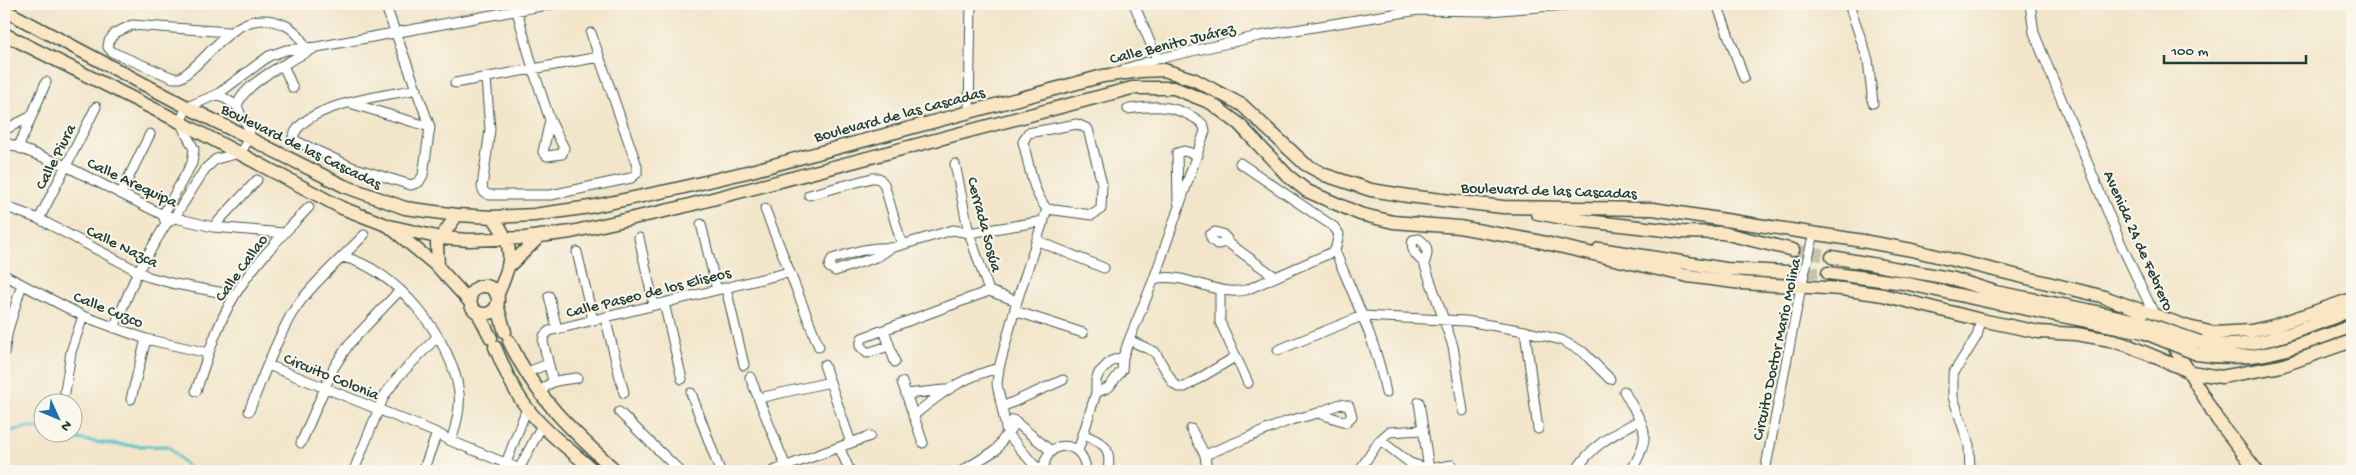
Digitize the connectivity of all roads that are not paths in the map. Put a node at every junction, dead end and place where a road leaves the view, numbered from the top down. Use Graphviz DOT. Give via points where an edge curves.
graph roads {
  1 [pos="385,4"];
  2 [pos="552,4"];
  3 [pos="971,4"];
  4 [pos="1134,4"];
  5 [pos="1576,4"];
  6 [pos="1716,4"];
  7 [pos="1849,4"];
  8 [pos="2030,4"];
  9 [pos="1562,5"];
  10 [pos="516,7"];
  11 [pos="1486,7"];
  12 [pos="4,10"];
  13 [pos="228,32"];
  14 [pos="397,32"];
  15 [pos="591,33"];
  16 [pos="4,34"];
  17 [pos="306,50"];
  18 [pos="599,57"];
  19 [pos="1157,58"];
  20 [pos="283,65"];
  21 [pos="533,69"];
  22 [pos="1103,76"];
  23 [pos="486,78"];
  24 [pos="1744,78"];
  25 [pos="46,82"];
  26 [pos="454,83"];
  27 [pos="293,88"];
  28 [pos="417,89"];
  29 [pos="218,94"];
  30 [pos="350,103"];
  31 [pos="1873,103"];
  32 [pos="237,106"];
  33 [pos="96,107"];
  34 [pos="187,107"];
  35 [pos="1128,108"];
  36 [pos="969,111"];
  37 [pos="30,117"];
  38 [pos="550,120"];
  39 [pos="180,122"];
  40 [pos="430,127"];
  41 [pos="4,130"];
  42 [pos="150,134"];
  43 [pos="250,138"];
  44 [pos="4,142"];
  45 [pos="19,146"];
  46 [pos="240,153"];
  47 [pos="1198,155"];
  48 [pos="1240,163"];
  49 [pos="955,164"];
  50 [pos="66,166"];
  51 [pos="257,180"];
  52 [pos="676,189"];
  53 [pos="120,194"];
  54 [pos="809,194"];
  55 [pos="1178,205"];
  56 [pos="4,206"];
  57 [pos="309,207"];
  58 [pos="1503,207"];
  59 [pos="678,208"];
  60 [pos="765,209"];
  61 [pos="1047,209"];
  62 [pos="456,215"];
  63 [pos="493,217"];
  64 [pos="174,218"];
  65 [pos="39,219"];
  66 [pos="165,219"];
  67 [pos="1044,221"];
  68 [pos="701,224"];
  69 [pos="390,226"];
  70 [pos="213,227"];
  71 [pos="284,233"];
  72 [pos="969,233"];
  73 [pos="1814,233"];
  74 [pos="364,235"];
  75 [pos="539,237"];
  76 [pos="441,238"];
  77 [pos="639,238"];
  78 [pos="508,240"];
  79 [pos="1038,241"];
  80 [pos="1537,241"];
  81 [pos="1227,242"];
  82 [pos="902,245"];
  83 [pos="891,248"];
  84 [pos="1793,250"];
  85 [pos="1335,251"];
  86 [pos="577,252"];
  87 [pos="1832,257"];
  88 [pos="343,258"];
  89 [pos="1424,263"];
  90 [pos="510,265"];
  91 [pos="438,266"];
  92 [pos="1104,268"];
  93 [pos="138,271"];
  94 [pos="790,272"];
  95 [pos="1788,272"];
  96 [pos="1828,273"];
  97 [pos="4,275"];
  98 [pos="1274,276"];
  99 [pos="1154,279"];
  100 [pos="22,284"];
  101 [pos="1801,286"];
  102 [pos="721,289"];
  103 [pos="400,290"];
  104 [pos="1220,290"];
  105 [pos="989,291"];
  106 [pos="235,295"];
  107 [pos="549,296"];
  108 [pos="2352,299"];
  109 [pos="497,300"];
  110 [pos="1018,301"];
  111 [pos="470,302"];
  112 [pos="664,303"];
  113 [pos="654,306"];
  114 [pos="2352,310"];
  115 [pos="1015,311"];
  116 [pos="478,313"];
  117 [pos="2154,314"];
  118 [pos="83,316"];
  119 [pos="1362,316"];
  120 [pos="605,317"];
  121 [pos="594,320"];
  122 [pos="1981,320"];
  123 [pos="1444,321"];
  124 [pos="2352,326"];
  125 [pos="2144,327"];
  126 [pos="114,328"];
  127 [pos="557,329"];
  128 [pos="884,330"];
  129 [pos="1526,331"];
  130 [pos="1083,333"];
  131 [pos="437,337"];
  132 [pos="146,339"];
  133 [pos="1129,340"];
  134 [pos="2352,341"];
  135 [pos="890,346"];
  136 [pos="819,347"];
  137 [pos="2198,348"];
  138 [pos="1278,350"];
  139 [pos="4,352"];
  140 [pos="208,353"];
  141 [pos="1123,357"];
  142 [pos="1235,357"];
  143 [pos="895,362"];
  144 [pos="548,364"];
  145 [pos="268,365"];
  146 [pos="744,365"];
  147 [pos="824,365"];
  148 [pos="1000,368"];
  149 [pos="522,369"];
  150 [pos="505,371"];
  151 [pos="2191,372"];
  152 [pos="750,377"];
  153 [pos="577,378"];
  154 [pos="682,379"];
  155 [pos="1610,379"];
  156 [pos="1063,380"];
  157 [pos="553,381"];
  158 [pos="830,382"];
  159 [pos="902,382"];
  160 [pos="1248,383"];
  161 [pos="324,387"];
  162 [pos="196,390"];
  163 [pos="944,390"];
  164 [pos="1624,391"];
  165 [pos="65,392"];
  166 [pos="624,392"];
  167 [pos="691,393"];
  168 [pos="1096,393"];
  169 [pos="1386,393"];
  170 [pos="906,394"];
  171 [pos="540,396"];
  172 [pos="759,398"];
  173 [pos="131,399"];
  174 [pos="1419,402"];
  175 [pos="527,408"];
  176 [pos="378,409"];
  177 [pos="249,411"];
  178 [pos="1003,411"];
  179 [pos="1463,411"];
  180 [pos="619,412"];
  181 [pos="1318,413"];
  182 [pos="913,416"];
  183 [pos="1640,420"];
  184 [pos="1017,422"];
  185 [pos="542,425"];
  186 [pos="1191,429"];
  187 [pos="1538,429"];
  188 [pos="1422,430"];
  189 [pos="437,433"];
  190 [pos="1007,433"];
  191 [pos="1082,434"];
  192 [pos="580,436"];
  193 [pos="870,436"];
  194 [pos="1380,440"];
  195 [pos="451,441"];
  196 [pos="301,442"];
  197 [pos="850,443"];
  198 [pos="923,443"];
  199 [pos="839,447"];
  200 [pos="568,448"];
  201 [pos="1051,451"];
  202 [pos="1078,451"];
  203 [pos="1205,455"];
  204 [pos="1452,465"];
  205 [pos="504,467"];
  206 [pos="786,467"];
  207 [pos="1429,469"];
  208 [pos="354,470"];
  209 [pos="521,470"];
  210 [pos="423,471"];
  211 [pos="594,471"];
  212 [pos="616,471"];
  213 [pos="680,471"];
  214 [pos="720,471"];
  215 [pos="773,471"];
  216 [pos="850,471"];
  217 [pos="962,471"];
  218 [pos="1044,471"];
  219 [pos="1086,471"];
  220 [pos="1108,471"];
  221 [pos="1207,471"];
  222 [pos="1359,471"];
  223 [pos="1576,471"];
  224 [pos="1631,471"];
  225 [pos="1765,471"];
  226 [pos="1970,471"];
  227 [pos="2257,471"];
  1 -- 14 [label="street"];
  2 -- 10 [label="street"];
  3 -- 36 [label="street"];
  4 -- 19 [label="street"];
  5 -- 9 [label="street, Calle Benito Juárez"];
  6 -- 24 [label="street"];
  7 -- 31 [label="street" via="1868,60"];
  8 -- 117 [label="street, Avenida 24 de Febrero" via="2034,33"];
  9 -- 11 [label="street, Calle Benito Juárez"];
  10 -- 14 [label="street"];
  10 -- 21 [label="street"];
  11 -- 19 [label="street, Calle Benito Juárez" via="1418,10 1259,36"];
  12 -- 34 [label="main road, Boulevard de las Cascadas"];
  13 -- 13 [label="street" via="132,25 115,33 108,47 112,52 180,78"];
  13 -- 17 [label="street" via="253,22 278,22 292,29"];
  14 -- 17 [label="street"];
  14 -- 28 [label="street"];
  15 -- 18 [label="street"];
  16 -- 39 [label="main road, Boulevard de las Cascadas"];
  17 -- 20 [label="street"];
  17 -- 29 [label="street" via="286,50 269,56"];
  18 -- 21 [label="street"];
  18 -- 23 [label="street" via="637,173 631,178 551,195 489,195 484,192 490,130"];
  19 -- 22 [label="street, Calle Benito Juárez"];
  20 -- 27 [label="street"];
  20 -- 32 [label="street" via="252,86 241,96"];
  21 -- 23 [label="street"];
  21 -- 38 [label="street"];
  22 -- 36 [label="main road, Boulevard de las Cascadas"];
  22 -- 58 [label="main road, Boulevard de las Cascadas" via="1164,70 1195,80 1242,105 1305,164 1343,182 1408,196"];
  23 -- 26 [label="street"];
  25 -- 37 [label="street"];
  28 -- 30 [label="street"];
  28 -- 40 [label="street"];
  29 -- 32 [label="street"];
  29 -- 34 [label="street"];
  30 -- 40 [label="street"];
  30 -- 40 [label="street" via="303,122 293,137 352,167 411,185 423,175"];
  32 -- 43 [label="street" via="250,128"];
  33 -- 50 [label="street, Calle Piura"];
  34 -- 39 [label="street"];
  34 -- 43 [label="main road, Boulevard de las Cascadas"];
  35 -- 47 [label="street" via="1168,107 1200,122 1205,131"];
  36 -- 52 [label="main road, Boulevard de las Cascadas"];
  37 -- 41 [label="street"];
  37 -- 45 [label="street"];
  39 -- 46 [label="main road, Boulevard de las Cascadas"];
  39 -- 66 [label="street" via="194,149 192,163"];
  42 -- 53 [label="street"];
  43 -- 46 [label="street"];
  43 -- 62 [label="main road, Boulevard de las Cascadas" via="344,186 384,202"];
  44 -- 45 [label="street, Calle Arequipa"];
  45 -- 50 [label="street, Calle Arequipa"];
  46 -- 64 [label="street" via="216,159 205,169"];
  46 -- 69 [label="main road, Boulevard de las Cascadas" via="342,208"];
  47 -- 55 [label="street"];
  47 -- 55 [label="street" via="1180,151 1176,156"];
  48 -- 85 [label="street" via="1334,227 1339,234"];
  49 -- 72 [label="street, Cerrada Sosúa"];
  50 -- 53 [label="street, Calle Arequipa"];
  50 -- 65 [label="street, Calle Piura"];
  51 -- 70 [label="street"];
  52 -- 59 [label="main road"];
  52 -- 63 [label="main road, Boulevard de las Cascadas" via="568,210"];
  53 -- 66 [label="street, Calle Arequipa"];
  54 -- 82 [label="street" via="879,178 884,184"];
  55 -- 99 [label="street"];
  56 -- 65 [label="street, Calle Nazca"];
  57 -- 71 [label="street, Calle Callao"];
  58 -- 73 [label="main road, Boulevard de las Cascadas" via="1653,209"];
  58 -- 84 [label="main road" via="1569,219 1682,232 1723,233"];
  59 -- 75 [label="main road, Boulevard de las Cascadas"];
  59 -- 80 [label="main road, Boulevard de las Cascadas" via="1132,88 1155,86 1191,93 1226,112 1288,176 1327,202 1393,222 1459,227"];
  60 -- 94 [label="street"];
  61 -- 61 [label="street" via="1092,215 1101,209 1102,184 1088,129 1083,125 1028,133 1024,137 1037,192"];
  61 -- 67 [label="street"];
  62 -- 63 [label="main road, Boulevard de las Cascadas"];
  62 -- 76 [label="main road"];
  63 -- 78 [label="main road"];
  64 -- 66 [label="street, Calle Arequipa"];
  64 -- 70 [label="street, Calle Arequipa"];
  65 -- 93 [label="street, Calle Nazca"];
  66 -- 93 [label="street"];
  67 -- 72 [label="street"];
  67 -- 79 [label="street"];
  68 -- 102 [label="street"];
  69 -- 76 [label="main road, Boulevard de las Cascadas"];
  69 -- 91 [label="main road"];
  70 -- 71 [label="street, Calle Arequipa"];
  71 -- 106 [label="street, Calle Callao"];
  72 -- 82 [label="street" via="954,230"];
  72 -- 105 [label="street, Cerrada Sosúa"];
  73 -- 101 [label="street, Circuito Doctor Mario Molina"];
  73 -- 117 [label="main road, Boulevard de las Cascadas" via="1912,250 2101,296"];
  74 -- 88 [label="street, Circuito Colonia"];
  75 -- 78 [label="main road, Boulevard de las Cascadas"];
  75 -- 90 [label="main road"];
  76 -- 78 [label="main road, Boulevard de las Cascadas"];
  76 -- 91 [label="main road" via="437,243"];
  77 -- 113 [label="street"];
  78 -- 90 [label="main road"];
  79 -- 92 [label="street"];
  79 -- 110 [label="street"];
  80 -- 95 [label="main road" via="1726,270"];
  80 -- 101 [label="main road, Boulevard de las Cascadas" via="1688,276"];
  81 -- 98 [label="street"];
  82 -- 83 [label="street"];
  83 -- 83 [label="street" via="863,249 832,259 830,266 835,271 879,256"];
  85 -- 98 [label="street"];
  85 -- 119 [label="street"];
  86 -- 121 [label="street"];
  87 -- 125 [label="main road" via="1954,279 1995,292 2088,310"];
  88 -- 103 [label="street" via="367,265"];
  88 -- 145 [label="street, Circuito Colonia" via="296,308"];
  89 -- 123 [label="street"];
  90 -- 109 [label="main road"];
  91 -- 111 [label="main road"];
  93 -- 106 [label="street, Calle Nazca" via="175,284"];
  93 -- 126 [label="street"];
  94 -- 102 [label="street, Calle Paseo de los Eliseos"];
  94 -- 136 [label="street"];
  96 -- 125 [label="main road" via="1904,283"];
  97 -- 100 [label="street, Calle Cuzco"];
  98 -- 104 [label="street" via="1233,293"];
  99 -- 104 [label="street" via="1178,277"];
  99 -- 133 [label="street"];
  100 -- 118 [label="street, Calle Cuzco"];
  100 -- 139 [label="street"];
  101 -- 122 [label="main road, Boulevard de las Cascadas" via="1883,295"];
  101 -- 225 [label="street, Circuito Doctor Mario Molina"];
  102 -- 112 [label="street, Calle Paseo de los Eliseos"];
  102 -- 146 [label="street"];
  103 -- 131 [label="street"];
  103 -- 161 [label="street" via="349,344"];
  104 -- 142 [label="street" via="1219,316"];
  105 -- 110 [label="street"];
  105 -- 128 [label="street"];
  106 -- 140 [label="street, Calle Callao"];
  107 -- 127 [label="street"];
  108 -- 117 [label="main road, Boulevard de las Cascadas" via="2273,326 2231,333 2188,327"];
  109 -- 111 [label="main road" via="492,288 478,287"];
  109 -- 116 [label="main road" via="487,314"];
  109 -- 149 [label="main road" via="507,336"];
  110 -- 115 [label="street"];
  111 -- 116 [label="main road"];
  112 -- 113 [label="street, Calle Paseo de los Eliseos"];
  112 -- 154 [label="street"];
  113 -- 120 [label="street, Calle Paseo de los Eliseos"];
  114 -- 137 [label="main road" via="2293,332 2232,347"];
  115 -- 130 [label="street"];
  115 -- 148 [label="street"];
  116 -- 150 [label="main road"];
  117 -- 151 [label="main road, Avenida 24 de Febrero"];
  118 -- 126 [label="street, Calle Cuzco"];
  118 -- 165 [label="street"];
  119 -- 123 [label="street"];
  119 -- 138 [label="street"];
  119 -- 169 [label="street" via="1381,367"];
  120 -- 121 [label="street, Calle Paseo de los Eliseos"];
  120 -- 166 [label="street"];
  121 -- 127 [label="street, Calle Paseo de los Eliseos"];
  122 -- 151 [label="main road, Boulevard de las Cascadas" via="2039,332 2105,339"];
  122 -- 226 [label="street" via="1977,336 1954,374 1953,397 1969,445"];
  123 -- 129 [label="street" via="1466,321"];
  123 -- 179 [label="street" via="1453,346"];
  124 -- 137 [label="main road" via="2270,354 2226,359"];
  125 -- 137 [label="main road, bridge"];
  126 -- 132 [label="street, Calle Cuzco"];
  127 -- 144 [label="street, Calle Paseo de los Eliseos" via="544,336"];
  128 -- 135 [label="street"];
  128 -- 135 [label="street" via="862,338 860,346 867,353"];
  129 -- 155 [label="street" via="1561,340 1582,352"];
  129 -- 187 [label="street"];
  131 -- 176 [label="street" via="397,378"];
  131 -- 195 [label="street" via="454,371 459,393 457,422"];
  132 -- 140 [label="street, Calle Cuzco"];
  132 -- 173 [label="street"];
  133 -- 141 [label="street"];
  133 -- 142 [label="street" via="1155,352 1178,387 1185,387"];
  134 -- 151 [label="main road, Boulevard de las Cascadas" via="2298,362 2263,370 2220,376"];
  135 -- 143 [label="street"];
  140 -- 162 [label="street, Calle Callao"];
  141 -- 168 [label="street" via="1124,364 1117,378 1109,387"];
  141 -- 168 [label="street" via="1111,361 1099,373"];
  142 -- 160 [label="street"];
  144 -- 149 [label="street"];
  144 -- 157 [label="street, Calle Paseo de los Eliseos"];
  145 -- 161 [label="street, Circuito Colonia"];
  145 -- 177 [label="street"];
  147 -- 158 [label="street"];
  148 -- 163 [label="street" via="976,374"];
  148 -- 178 [label="street" via="998,384"];
  149 -- 150 [label="main road"];
  149 -- 171 [label="main road"];
  150 -- 175 [label="main road"];
  151 -- 227 [label="main road, Avenida 24 de Febrero" via="2229,437"];
  152 -- 172 [label="street"];
  153 -- 157 [label="street"];
  156 -- 178 [label="street"];
  157 -- 171 [label="street"];
  158 -- 172 [label="street"];
  158 -- 197 [label="street"];
  159 -- 170 [label="street"];
  161 -- 176 [label="street, Circuito Colonia"];
  161 -- 196 [label="street"];
  163 -- 170 [label="street"];
  163 -- 182 [label="street"];
  164 -- 183 [label="street"];
  167 -- 214 [label="street"];
  168 -- 191 [label="street"];
  170 -- 182 [label="street"];
  171 -- 192 [label="main road"];
  172 -- 206 [label="street"];
  174 -- 188 [label="street"];
  175 -- 185 [label="main road"];
  175 -- 205 [label="street"];
  176 -- 189 [label="street, Circuito Colonia"];
  176 -- 208 [label="street"];
  178 -- 184 [label="street"];
  178 -- 190 [label="street"];
  180 -- 213 [label="street"];
  181 -- 203 [label="street" via="1288,421"];
  182 -- 198 [label="street"];
  183 -- 223 [label="street" via="1599,443"];
  183 -- 224 [label="street" via="1645,444"];
  184 -- 190 [label="street"];
  184 -- 201 [label="street"];
  185 -- 200 [label="main road"];
  185 -- 209 [label="street"];
  186 -- 203 [label="street"];
  188 -- 194 [label="street" via="1389,432"];
  188 -- 207 [label="street"];
  189 -- 195 [label="street, Circuito Colonia"];
  189 -- 210 [label="street"];
  190 -- 217 [label="street" via="996,450"];
  190 -- 218 [label="street" via="1034,465"];
  191 -- 202 [label="street"];
  191 -- 220 [label="street" via="1107,449"];
  192 -- 200 [label="main road"];
  192 -- 212 [label="main road"];
  193 -- 197 [label="street"];
  194 -- 207 [label="street" via="1410,463"];
  194 -- 222 [label="street"];
  195 -- 205 [label="street, Circuito Colonia"];
  197 -- 199 [label="street"];
  199 -- 206 [label="street"];
  199 -- 216 [label="street"];
  200 -- 211 [label="main road"];
  201 -- 202 [label="street" via="1070,447"];
  201 -- 218 [label="street" via="1044,463"];
  202 -- 219 [label="street" via="1085,460"];
  203 -- 221 [label="street"];
  204 -- 207 [label="street"];
  205 -- 209 [label="street, Circuito Colonia"];
  206 -- 215 [label="street"];
}
